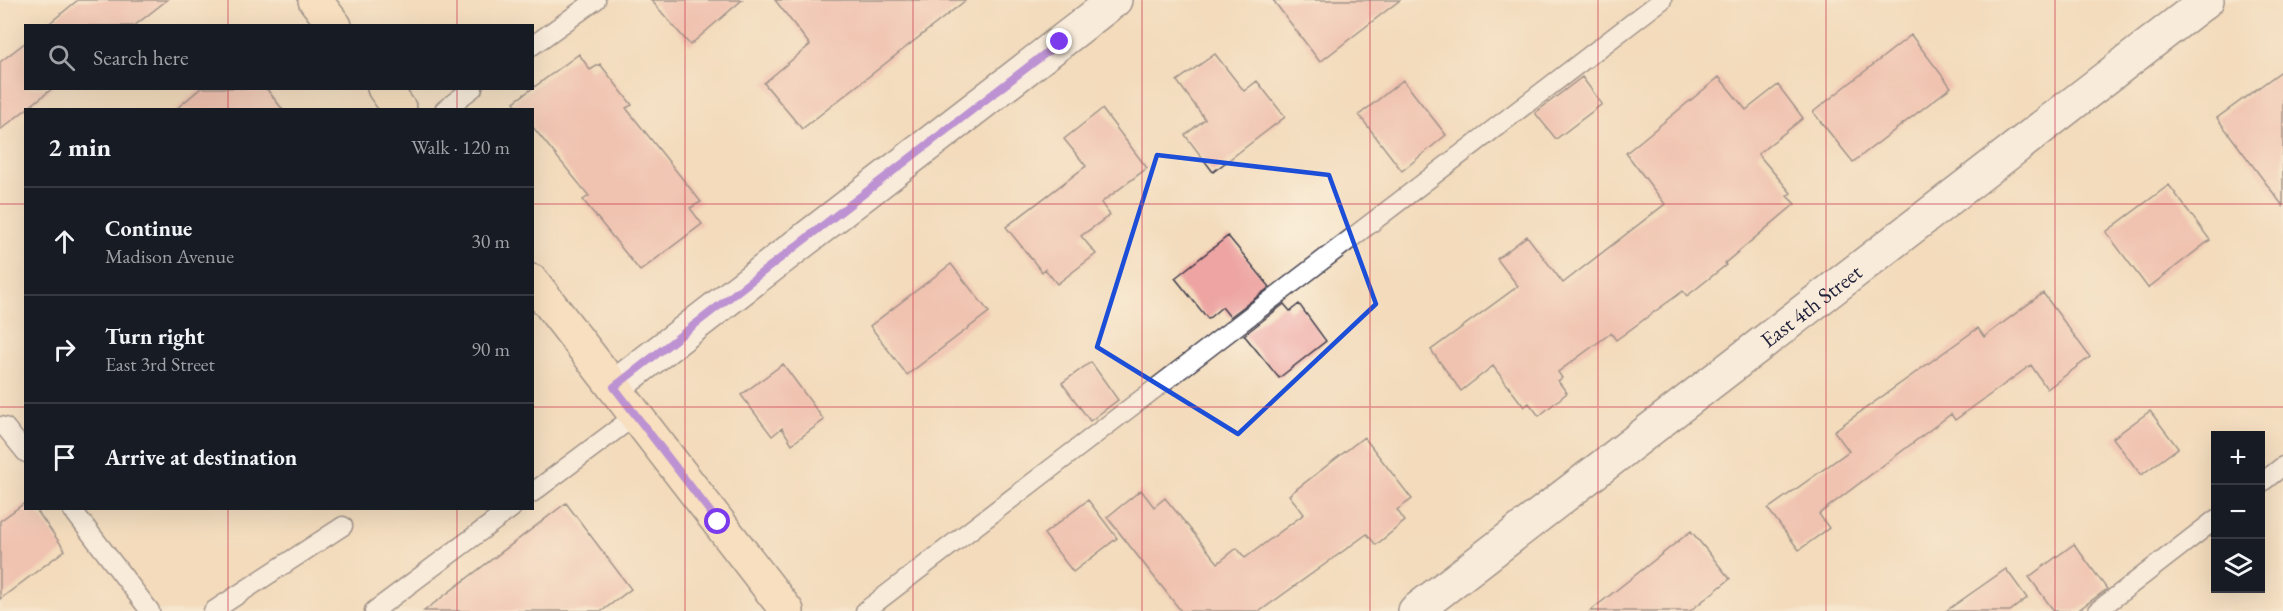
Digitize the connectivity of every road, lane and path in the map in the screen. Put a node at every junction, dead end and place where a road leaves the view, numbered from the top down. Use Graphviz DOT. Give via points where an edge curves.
graph roads {
  1 [pos="315,0"];
  2 [pos="596,0"];
  3 [pos="1115,0"];
  4 [pos="1662,0"];
  5 [pos="2207,0"];
  6 [pos="333,24"];
  7 [pos="534,45"];
  8 [pos="385,90"];
  9 [pos="470,90"];
  10 [pos="399,108"];
  11 [pos="447,108"];
  12 [pos="534,284"];
  13 [pos="614,387"];
  14 [pos="636,415"];
  15 [pos="0,426"];
  16 [pos="24,451"];
  17 [pos="2283,466"];
  18 [pos="2265,480"];
  19 [pos="534,492"];
  20 [pos="73,510"];
  21 [pos="509,510"];
  22 [pos="2211,523"];
  23 [pos="343,526"];
  24 [pos="150,611"];
  25 [pos="213,611"];
  26 [pos="374,611"];
  27 [pos="787,611"];
  28 [pos="866,611"];
  29 [pos="1415,611"];
  30 [pos="2097,611"];
  1 -- 6 [label="main road"];
  2 -- 7 [label="lane"];
  3 -- 13 [label="street"];
  4 -- 28 [label="lane"];
  5 -- 29 [label="street, East 4th Street"];
  8 -- 10 [label="main road"];
  9 -- 11 [label="lane"];
  12 -- 13 [label="main road"];
  13 -- 14 [label="main road"];
  14 -- 19 [label="lane"];
  14 -- 27 [label="main road"];
  15 -- 16 [label="lane"];
  17 -- 18 [label="lane"];
  20 -- 24 [label="lane"];
  21 -- 26 [label="lane"];
  22 -- 30 [label="lane"];
  23 -- 25 [label="lane"];
}
